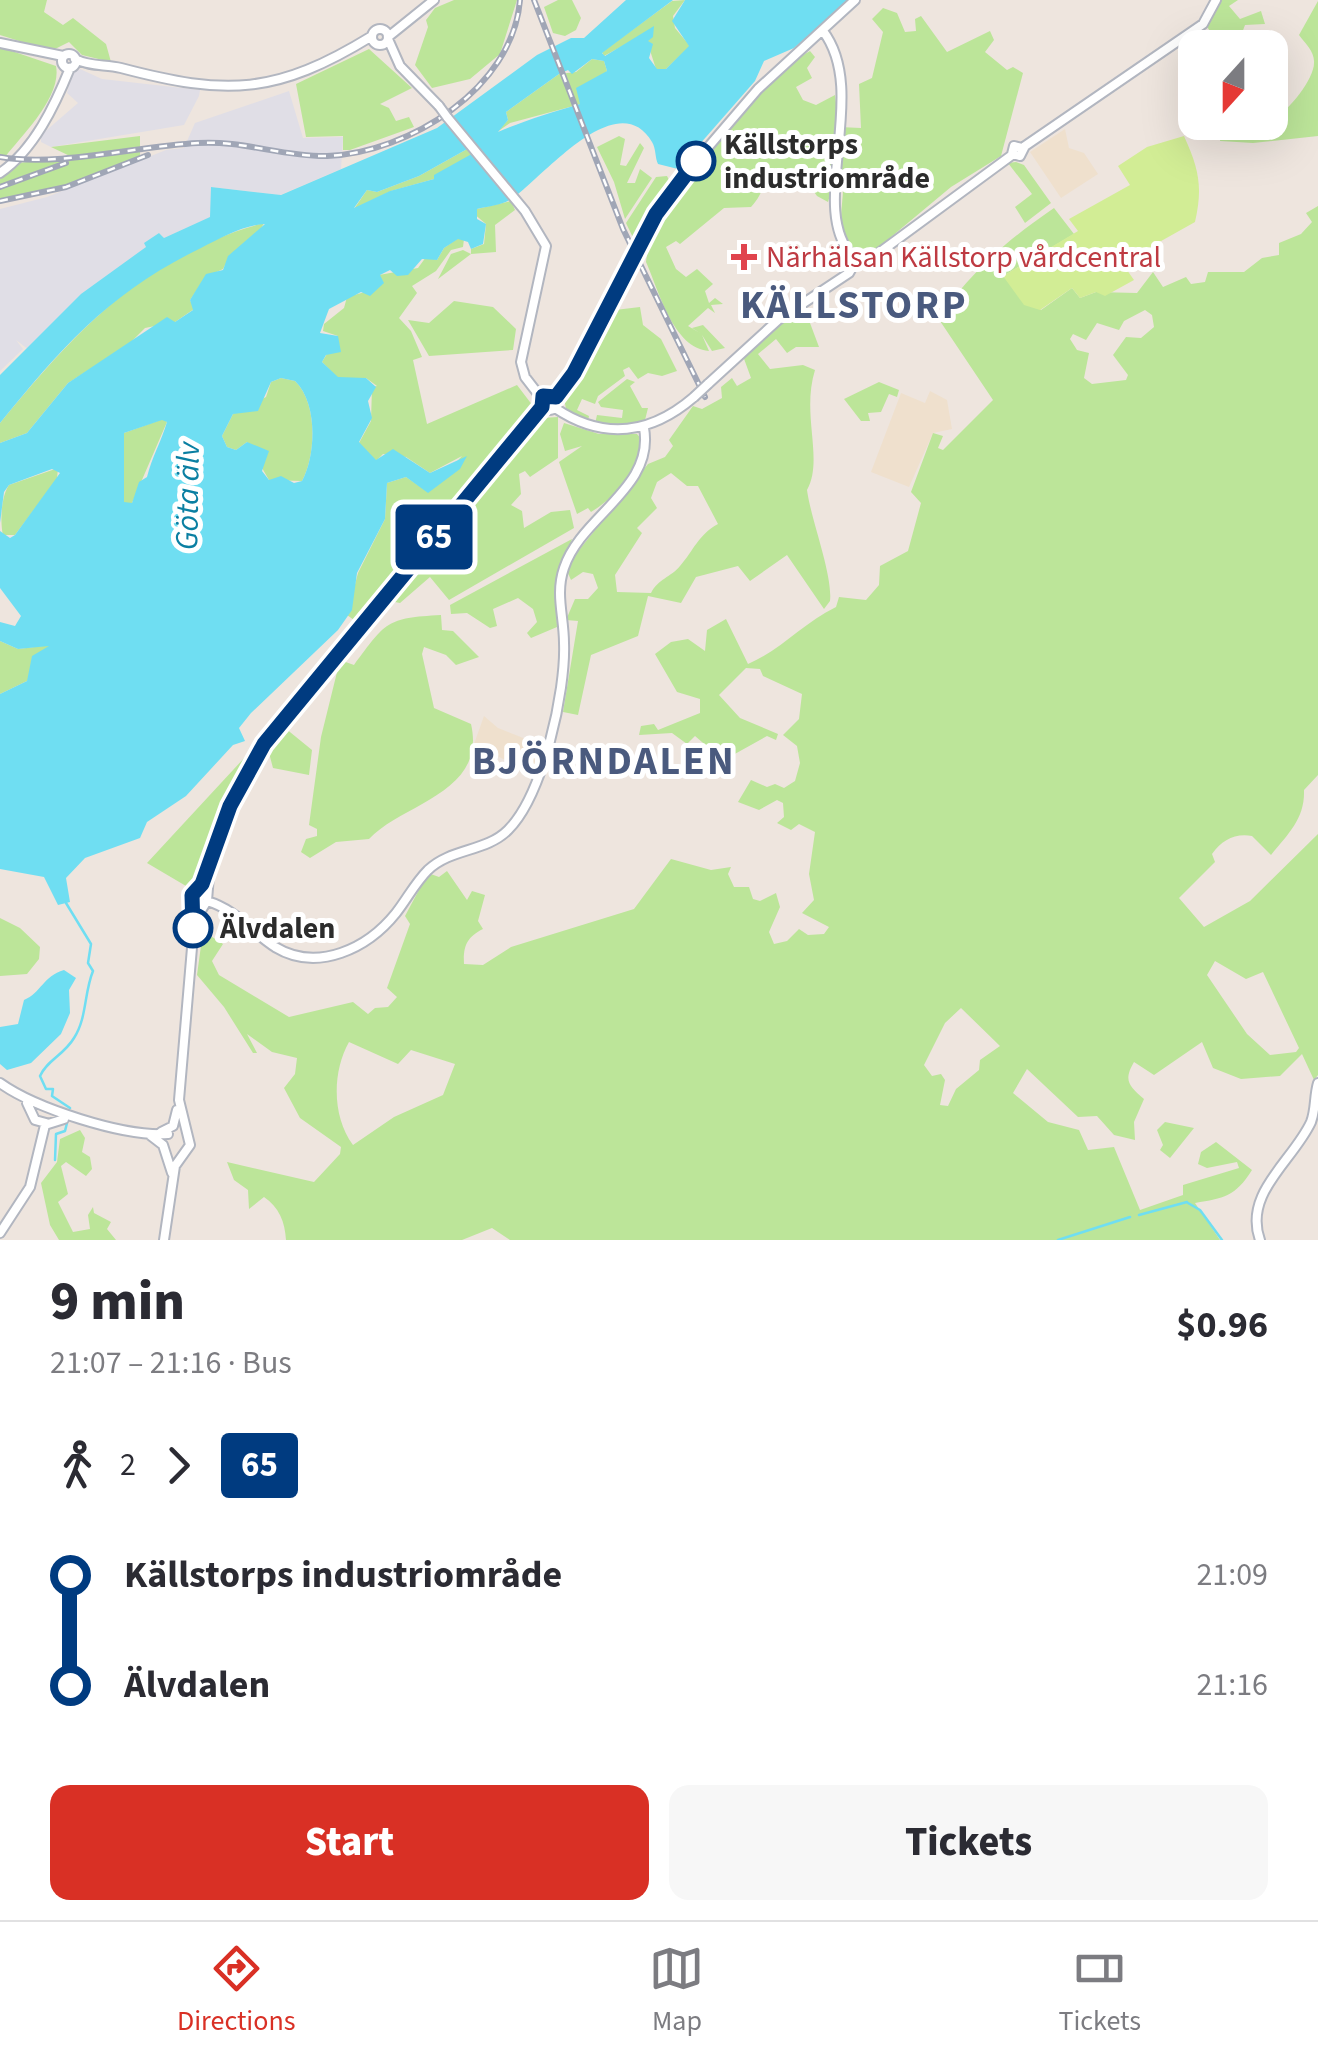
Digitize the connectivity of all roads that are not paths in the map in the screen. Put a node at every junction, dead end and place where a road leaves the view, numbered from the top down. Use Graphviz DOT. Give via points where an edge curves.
graph roads {
  1 [pos="432,0"];
  2 [pos="856,0"];
  3 [pos="1216,0"];
  4 [pos="823,31"];
  5 [pos="381,38"];
  6 [pos="0,42"];
  7 [pos="68,63"];
  8 [pos="0,173"];
  9 [pos="856,259"];
  10 [pos="547,399"];
  11 [pos="644,428"];
  12 [pos="224,823"];
  13 [pos="202,901"];
  14 [pos="0,1083"];
  15 [pos="1318,1083"];
  16 [pos="24,1100"];
  17 [pos="40,1104"];
  18 [pos="180,1106"];
  19 [pos="52,1108"];
  20 [pos="41,1120"];
  21 [pos="89,1120"];
  22 [pos="128,1128"];
  23 [pos="142,1132"];
  24 [pos="170,1133"];
  25 [pos="186,1136"];
  26 [pos="165,1150"];
  27 [pos="180,1158"];
  28 [pos="173,1180"];
  29 [pos="0,1232"];
  30 [pos="164,1240"];
  31 [pos="1260,1240"];
  1 -- 5 [label="street"];
  2 -- 4 [label="street"];
  3 -- 9 [label="street" via="1203,24 1022,148 1012,147 1012,155 876,256"];
  4 -- 9 [label="street" via="836,71 843,138 833,220"];
  4 -- 10 [label="street, bridge" via="743,106 666,197 586,354"];
  5 -- 7 [label="street" via="264,86"];
  5 -- 10 [label="street, bridge" via="542,237 547,253 521,362"];
  6 -- 7 [label="street"];
  7 -- 8 [label="street" via="57,93"];
  9 -- 11 [label="street, bridge" via="849,273 778,320 694,397"];
  10 -- 11 [label="street" via="598,428"];
  10 -- 12 [label="street" via="282,720"];
  11 -- 13 [label="street" via="642,464 563,569 564,656 538,778 504,834 435,864 388,922 343,953 309,958 284,951 236,913"];
  12 -- 13 [label="street"];
  12 -- 13 [label="street" via="196,890"];
  13 -- 18 [label="street" via="193,936"];
  14 -- 16 [label="street"];
  15 -- 31 [label="street" via="1310,1122 1260,1201"];
  16 -- 17 [label="street"];
  16 -- 20 [label="street"];
  17 -- 19 [label="street"];
  17 -- 20 [label="street"];
  18 -- 22 [label="street" via="167,1131"];
  18 -- 24 [label="street"];
  18 -- 25 [label="street"];
  19 -- 20 [label="street"];
  19 -- 21 [label="street"];
  20 -- 21 [label="street"];
  20 -- 29 [label="street" via="30,1187"];
  21 -- 22 [label="street"];
  22 -- 23 [label="street"];
  23 -- 24 [label="street"];
  23 -- 26 [label="street"];
  24 -- 25 [label="street"];
  24 -- 26 [label="street"];
  25 -- 27 [label="street" via="189,1150"];
  26 -- 27 [label="street"];
  26 -- 28 [label="street"];
  27 -- 28 [label="street"];
  28 -- 30 [label="street"];
}
